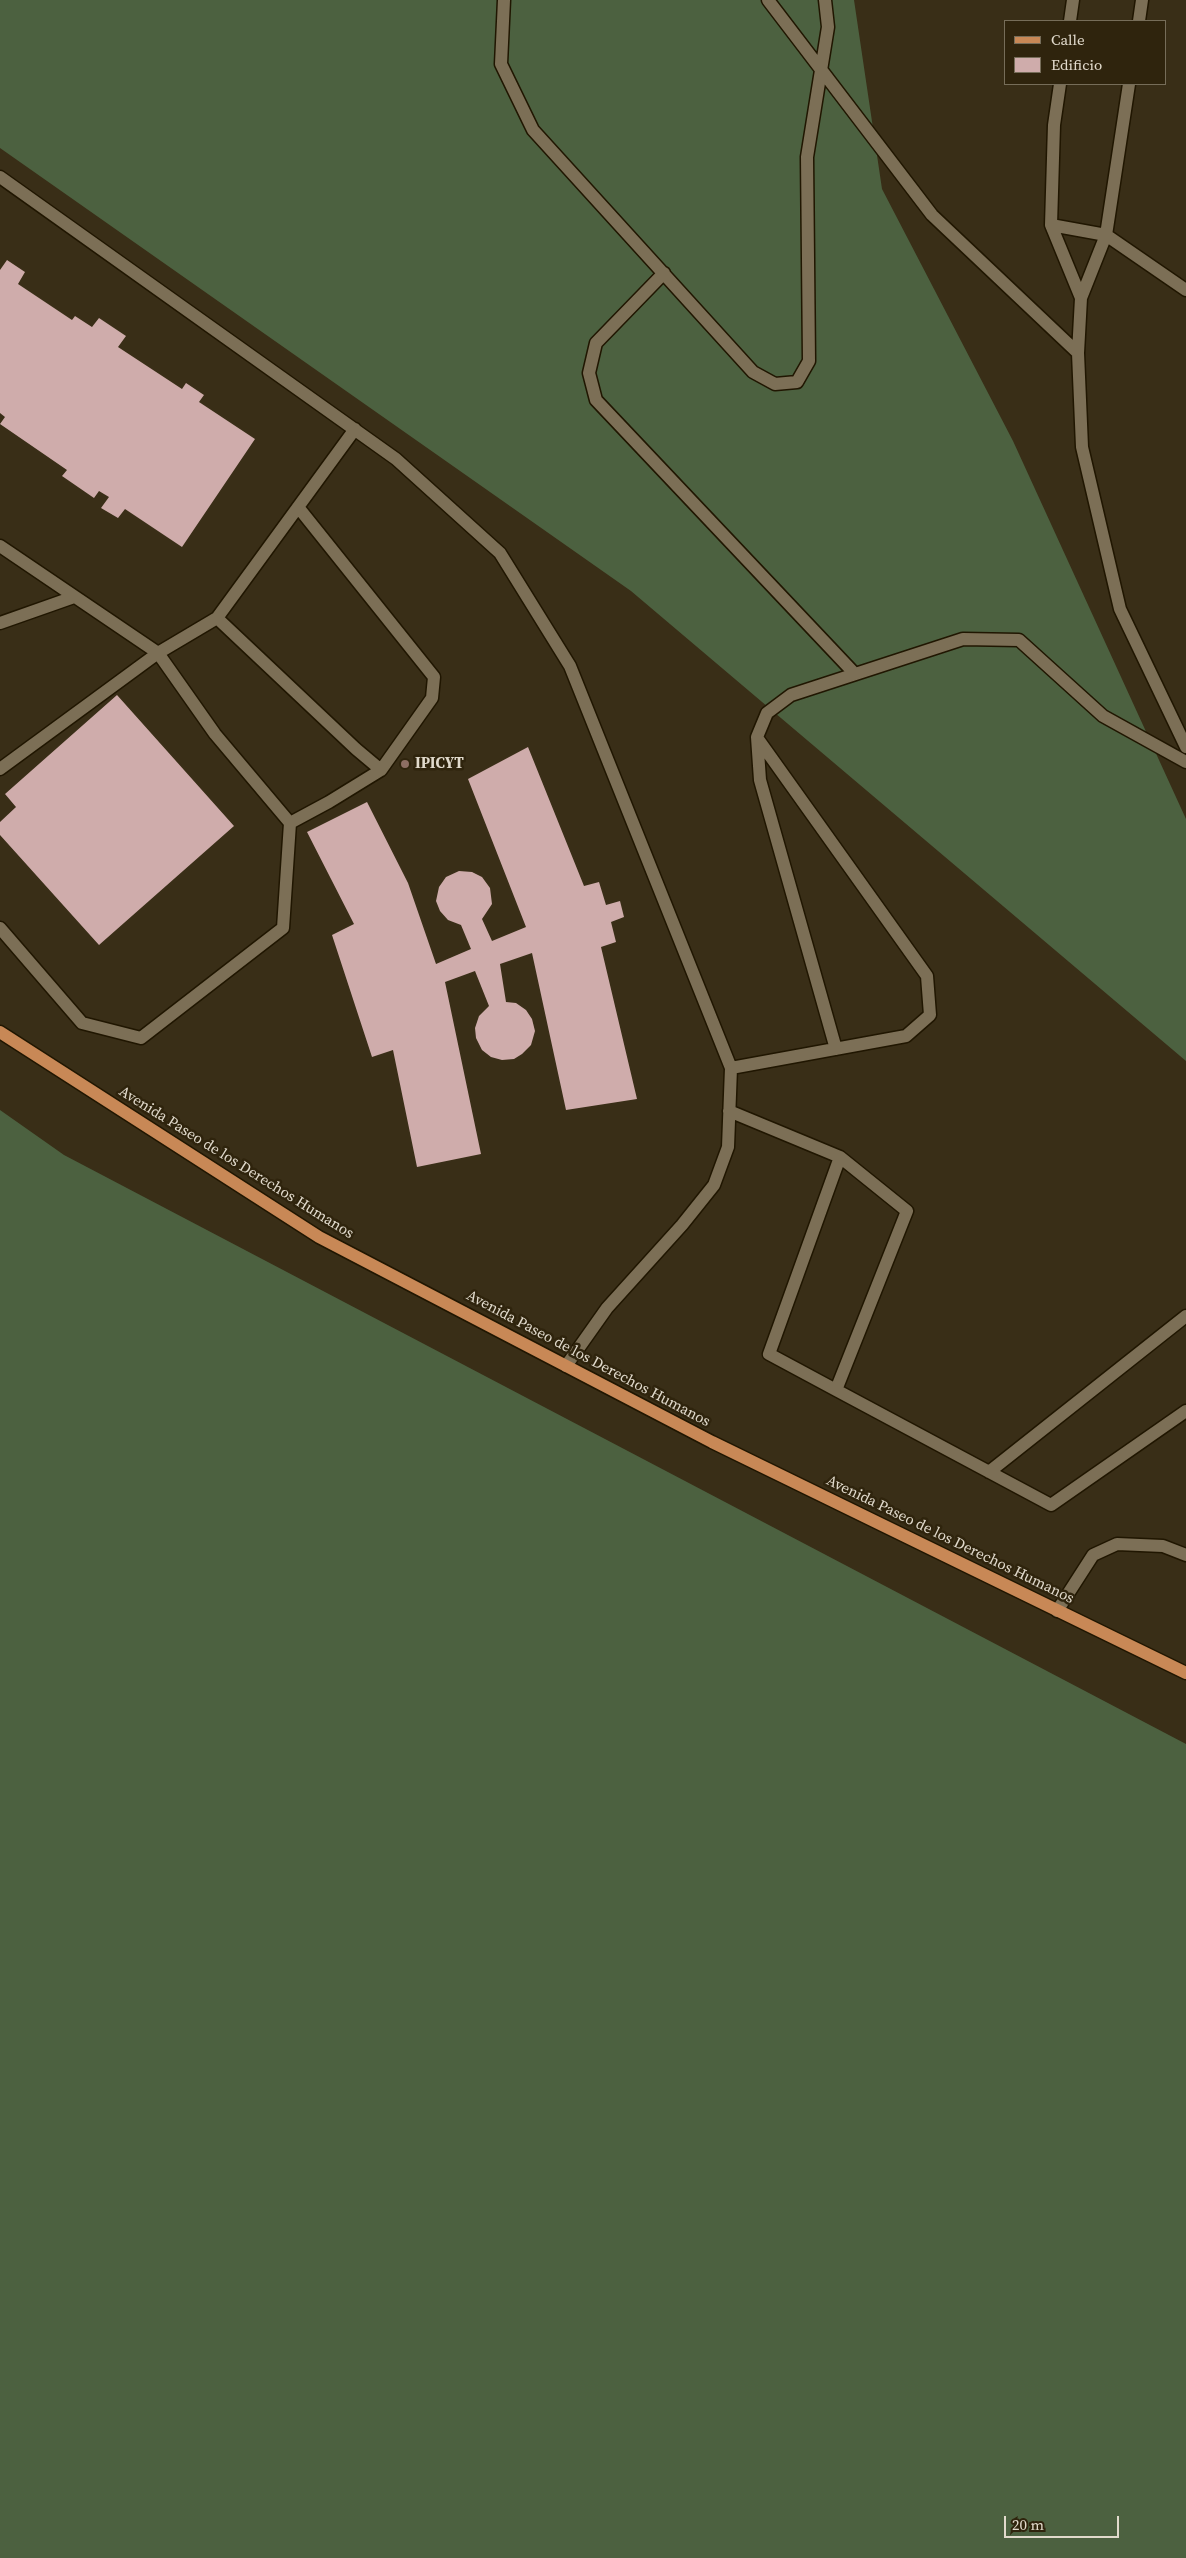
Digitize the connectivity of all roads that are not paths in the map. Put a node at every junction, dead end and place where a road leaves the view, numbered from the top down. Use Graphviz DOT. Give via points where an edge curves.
graph roads {
  1 [pos="504,0"];
  2 [pos="768,0"];
  3 [pos="825,0"];
  4 [pos="1073,0"];
  5 [pos="1142,0"];
  6 [pos="1070,20"];
  7 [pos="1139,20"];
  8 [pos="821,69"];
  9 [pos="1060,85"];
  10 [pos="1129,85"];
  11 [pos="0,177"];
  12 [pos="1051,225"];
  13 [pos="1106,235"];
  14 [pos="664,273"];
  15 [pos="1186,290"];
  16 [pos="1081,298"];
  17 [pos="1078,353"];
  18 [pos="355,429"];
  19 [pos="298,507"];
  20 [pos="0,546"];
  21 [pos="74,597"];
  22 [pos="217,618"];
  23 [pos="0,623"];
  24 [pos="158,653"];
  25 [pos="856,674"];
  26 [pos="757,738"];
  27 [pos="1186,747"];
  28 [pos="1186,762"];
  29 [pos="0,769"];
  30 [pos="381,770"];
  31 [pos="290,823"];
  32 [pos="0,928"];
  33 [pos="0,1032"];
  34 [pos="836,1049"];
  35 [pos="731,1068"];
  36 [pos="730,1111"];
  37 [pos="840,1157"];
  38 [pos="1186,1316"];
  39 [pos="566,1366"];
  40 [pos="836,1390"];
  41 [pos="1186,1411"];
  42 [pos="989,1472"];
  43 [pos="1186,1555"];
  44 [pos="1057,1611"];
  45 [pos="1186,1673"];
  1 -- 14 [label="street" via="501,64 533,130"];
  2 -- 8 [label="street"];
  3 -- 8 [label="street" via="828,27"];
  4 -- 6 [label="street"];
  5 -- 7 [label="street"];
  8 -- 14 [label="street" via="807,156 808,361 797,382 775,384 754,372"];
  8 -- 17 [label="street" via="932,215"];
  9 -- 12 [label="street" via="1054,125"];
  10 -- 13 [label="street"];
  11 -- 18 [label="street"];
  12 -- 13 [label="street"];
  12 -- 16 [label="street"];
  13 -- 15 [label="street"];
  13 -- 16 [label="street"];
  14 -- 25 [label="street" via="596,343 589,373 596,400"];
  16 -- 17 [label="street"];
  17 -- 27 [label="street" via="1082,447 1120,609"];
  18 -- 19 [label="street"];
  18 -- 35 [label="street" via="396,459 500,553 570,666"];
  19 -- 22 [label="street"];
  19 -- 30 [label="street" via="434,677 432,698"];
  20 -- 21 [label="street"];
  21 -- 23 [label="street"];
  21 -- 24 [label="street"];
  22 -- 24 [label="street"];
  22 -- 30 [label="street"];
  24 -- 29 [label="street"];
  24 -- 31 [label="street" via="215,734"];
  25 -- 26 [label="street" via="791,696 767,713"];
  25 -- 28 [label="street" via="963,640 1019,640 1103,716"];
  26 -- 34 [label="street" via="760,780"];
  26 -- 34 [label="street" via="927,976 930,1015 906,1036"];
  30 -- 31 [label="street"];
  31 -- 32 [label="street" via="283,928 141,1038 82,1023"];
  33 -- 39 [label="main road, Avenida Paseo de los Derechos Humanos" via="318,1237"];
  34 -- 35 [label="street"];
  35 -- 36 [label="street"];
  36 -- 37 [label="street"];
  36 -- 39 [label="street" via="728,1147 714,1185 606,1308"];
  37 -- 40 [label="street" via="906,1211"];
  37 -- 40 [label="street" via="769,1354"];
  38 -- 42 [label="street"];
  39 -- 44 [label="main road, Avenida Paseo de los Derechos Humanos" via="712,1442"];
  40 -- 42 [label="street"];
  41 -- 42 [label="street" via="1051,1504"];
  43 -- 44 [label="street" via="1163,1546 1117,1544 1093,1555"];
  44 -- 45 [label="main road, Avenida Paseo de los Derechos Humanos"];
}
